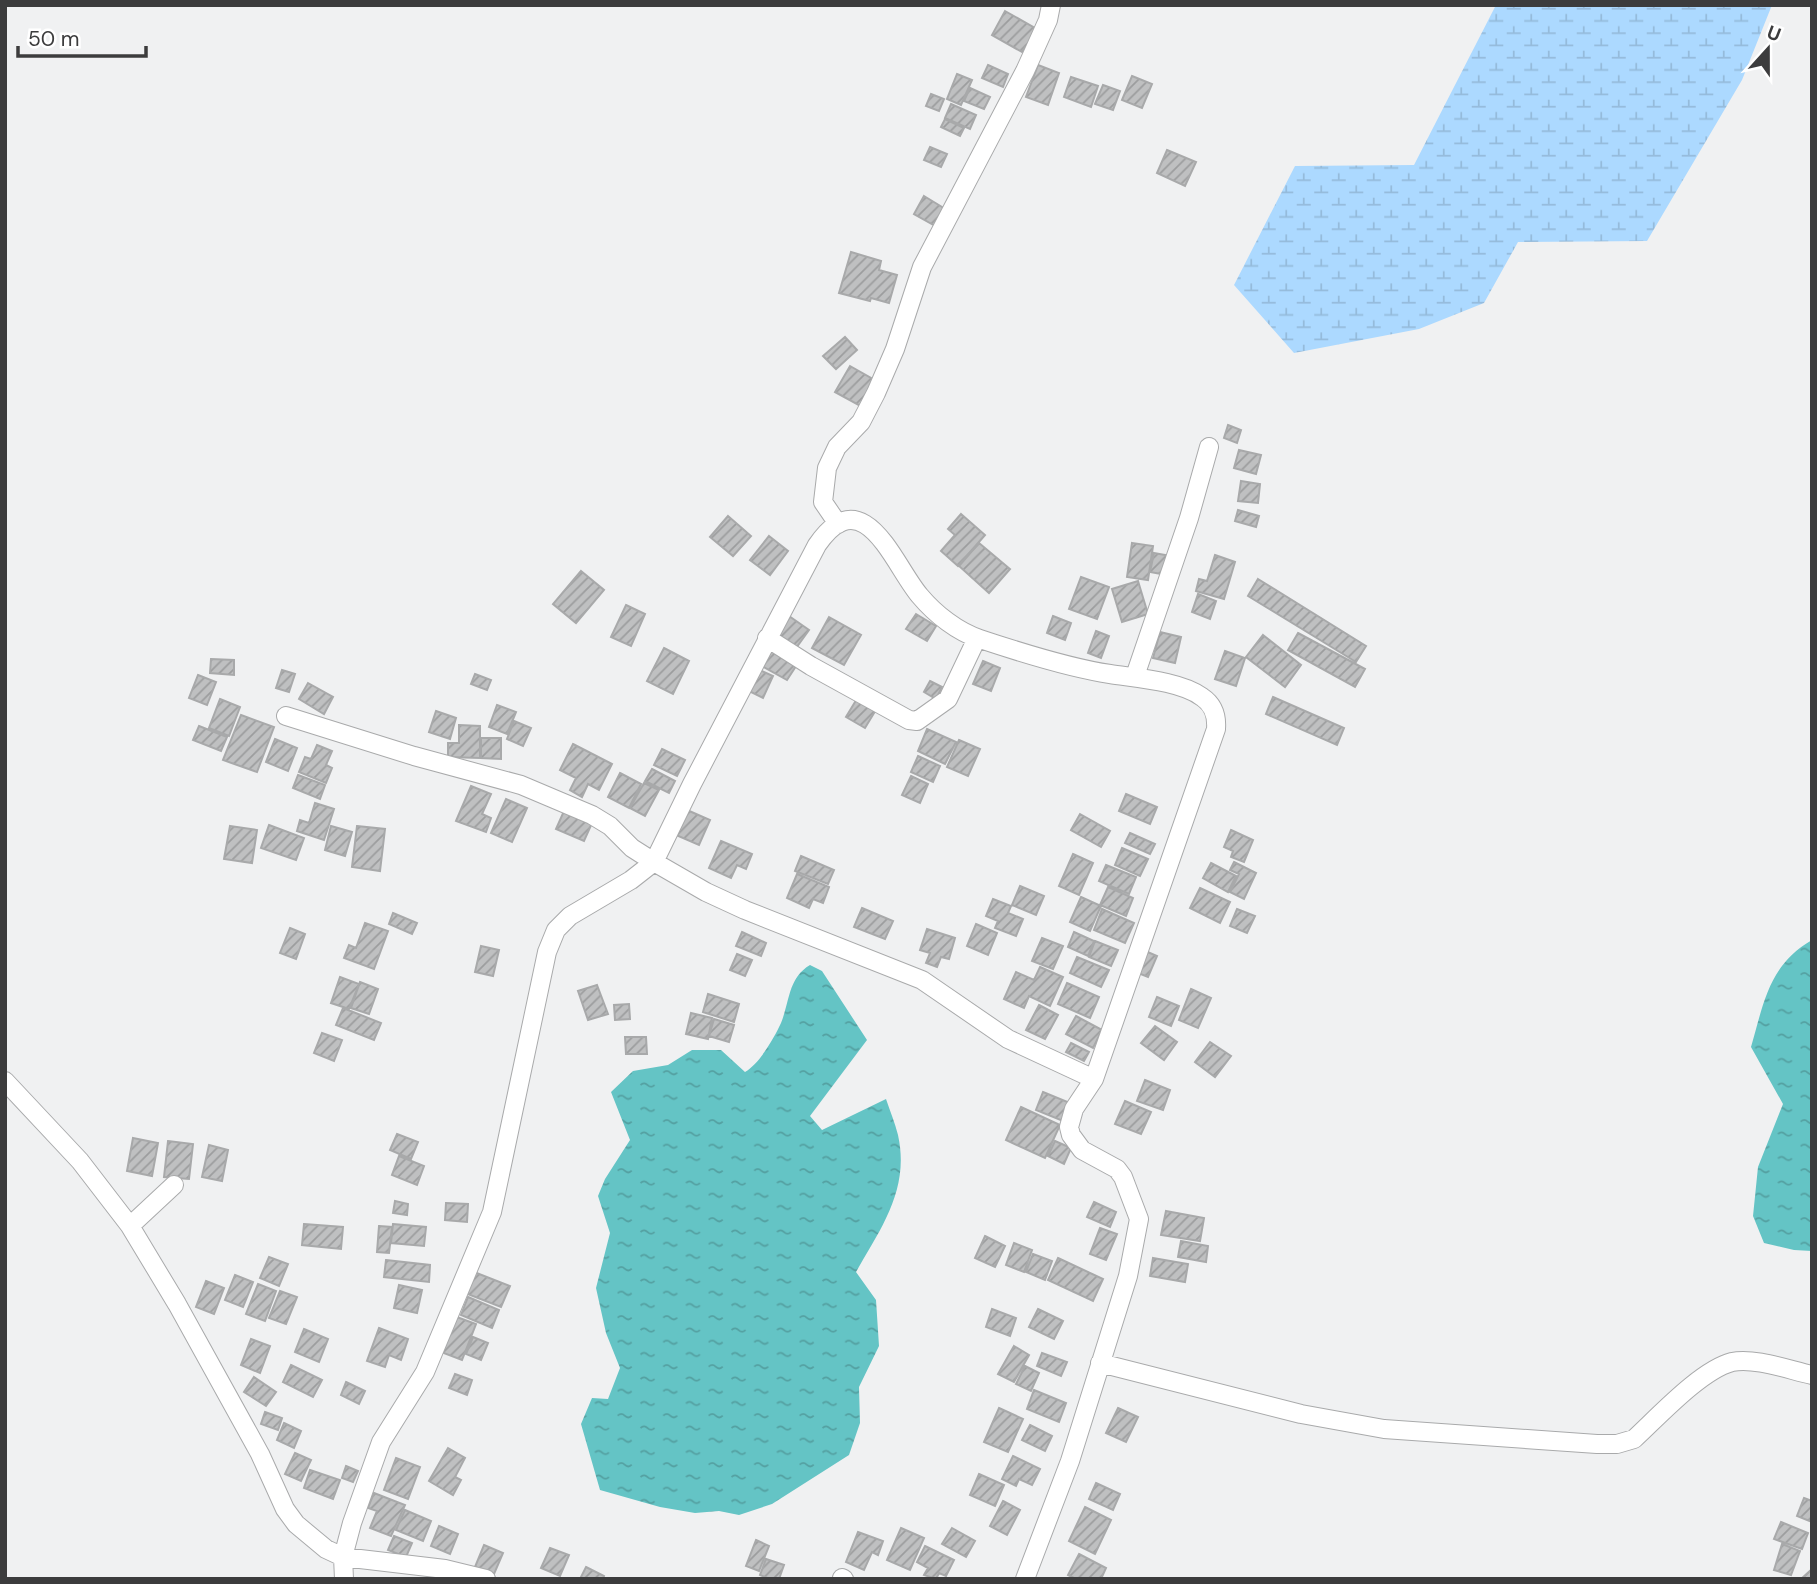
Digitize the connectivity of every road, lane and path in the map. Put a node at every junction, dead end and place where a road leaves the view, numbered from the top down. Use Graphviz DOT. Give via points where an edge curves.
graph roads {
  1 [pos="1051,5"];
  2 [pos="1209,447"];
  3 [pos="838,524"];
  4 [pos="768,638"];
  5 [pos="977,638"];
  6 [pos="1135,676"];
  7 [pos="286,716"];
  8 [pos="654,862"];
  9 [pos="1094,1079"];
  10 [pos="5,1081"];
  11 [pos="174,1185"];
  12 [pos="130,1226"];
  13 [pos="1100,1363"];
  14 [pos="1812,1375"];
  15 [pos="344,1557"];
  16 [pos="344,1579"];
  17 [pos="486,1579"];
  18 [pos="1025,1579"];
  1 -- 3 [label="street" via="1025,71 922,267 876,393 827,468 823,502"];
  2 -- 6 [label="street"];
  3 -- 4 [label="street" via="826,531 817,545"];
  3 -- 5 [label="street" via="850,521 876,532 926,603"];
  4 -- 5 [label="street" via="917,722 948,699"];
  4 -- 8 [label="street"];
  5 -- 6 [label="street" via="1109,674"];
  6 -- 9 [label="street" via="1201,696 1214,710 1216,729"];
  7 -- 8 [label="street" via="521,785 603,821"];
  8 -- 9 [label="street" via="745,910 922,980 1008,1039"];
  8 -- 15 [label="street" via="570,916 556,930 547,952 492,1212 425,1372 381,1441"];
  9 -- 13 [label="street" via="1074,1109 1070,1135 1082,1150 1117,1169 1139,1219 1128,1276"];
  10 -- 12 [label="street" via="80,1161"];
  11 -- 12 [label="street"];
  12 -- 15 [label="street" via="260,1454 285,1510 312,1539"];
  13 -- 14 [label="street" via="1349,1424 1453,1436 1597,1444 1634,1438 1710,1371 1733,1362"];
  13 -- 18 [label="street" via="1070,1461"];
  15 -- 16 [label="street"];
  15 -- 17 [label="street" via="445,1569"];
}
